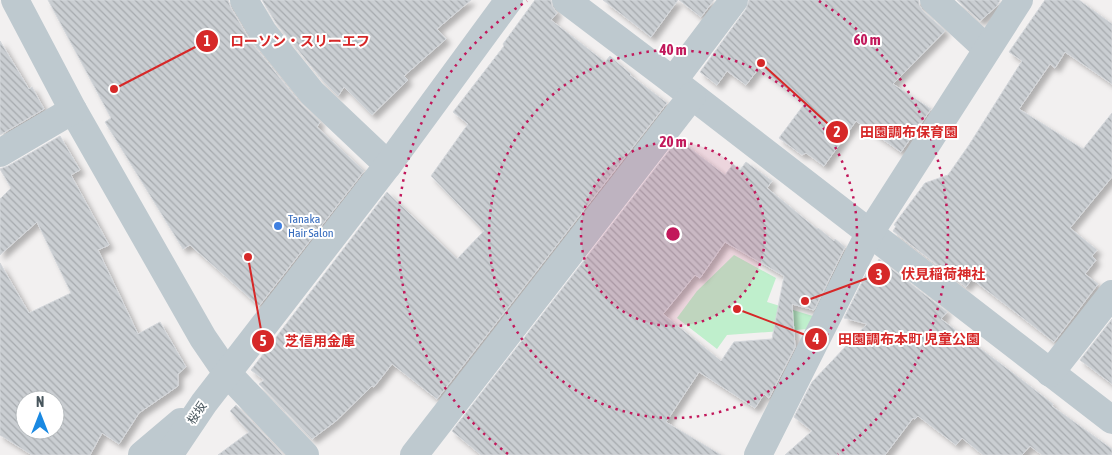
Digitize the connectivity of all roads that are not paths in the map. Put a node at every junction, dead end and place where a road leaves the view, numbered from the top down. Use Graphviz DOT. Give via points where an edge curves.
graph roads {
  1 [pos="15,0"];
  2 [pos="244,0"];
  3 [pos="509,0"];
  4 [pos="566,0"];
  5 [pos="734,0"];
  6 [pos="934,0"];
  7 [pos="1019,0"];
  8 [pos="987,49"];
  9 [pos="682,88"];
  10 [pos="73,110"];
  11 [pos="0,153"];
  12 [pos="388,165"];
  13 [pos="869,234"];
  14 [pos="1112,294"];
  15 [pos="227,373"];
  16 [pos="1050,373"];
  17 [pos="204,403"];
  18 [pos="1112,420"];
  19 [pos="142,455"];
  20 [pos="169,455"];
  21 [pos="189,455"];
  22 [pos="306,455"];
  23 [pos="414,455"];
  24 [pos="758,455"];
  1 -- 10 [label="street"];
  2 -- 12 [label="street" via="263,32 312,94"];
  3 -- 12 [label="street, 桜坂"];
  4 -- 9 [label="street"];
  5 -- 9 [label="street"];
  6 -- 8 [label="street"];
  7 -- 8 [label="street"];
  8 -- 13 [label="street"];
  9 -- 13 [label="street"];
  9 -- 23 [label="street"];
  10 -- 11 [label="street"];
  10 -- 15 [label="street" via="203,338"];
  12 -- 15 [label="street, 桜坂"];
  13 -- 16 [label="street"];
  13 -- 24 [label="street"];
  14 -- 16 [label="street"];
  15 -- 17 [label="street, 桜坂"];
  15 -- 22 [label="street"];
  16 -- 18 [label="street"];
  17 -- 19 [label="street"];
  17 -- 20 [label="street, 桜坂"];
  17 -- 21 [label="street"];
}
